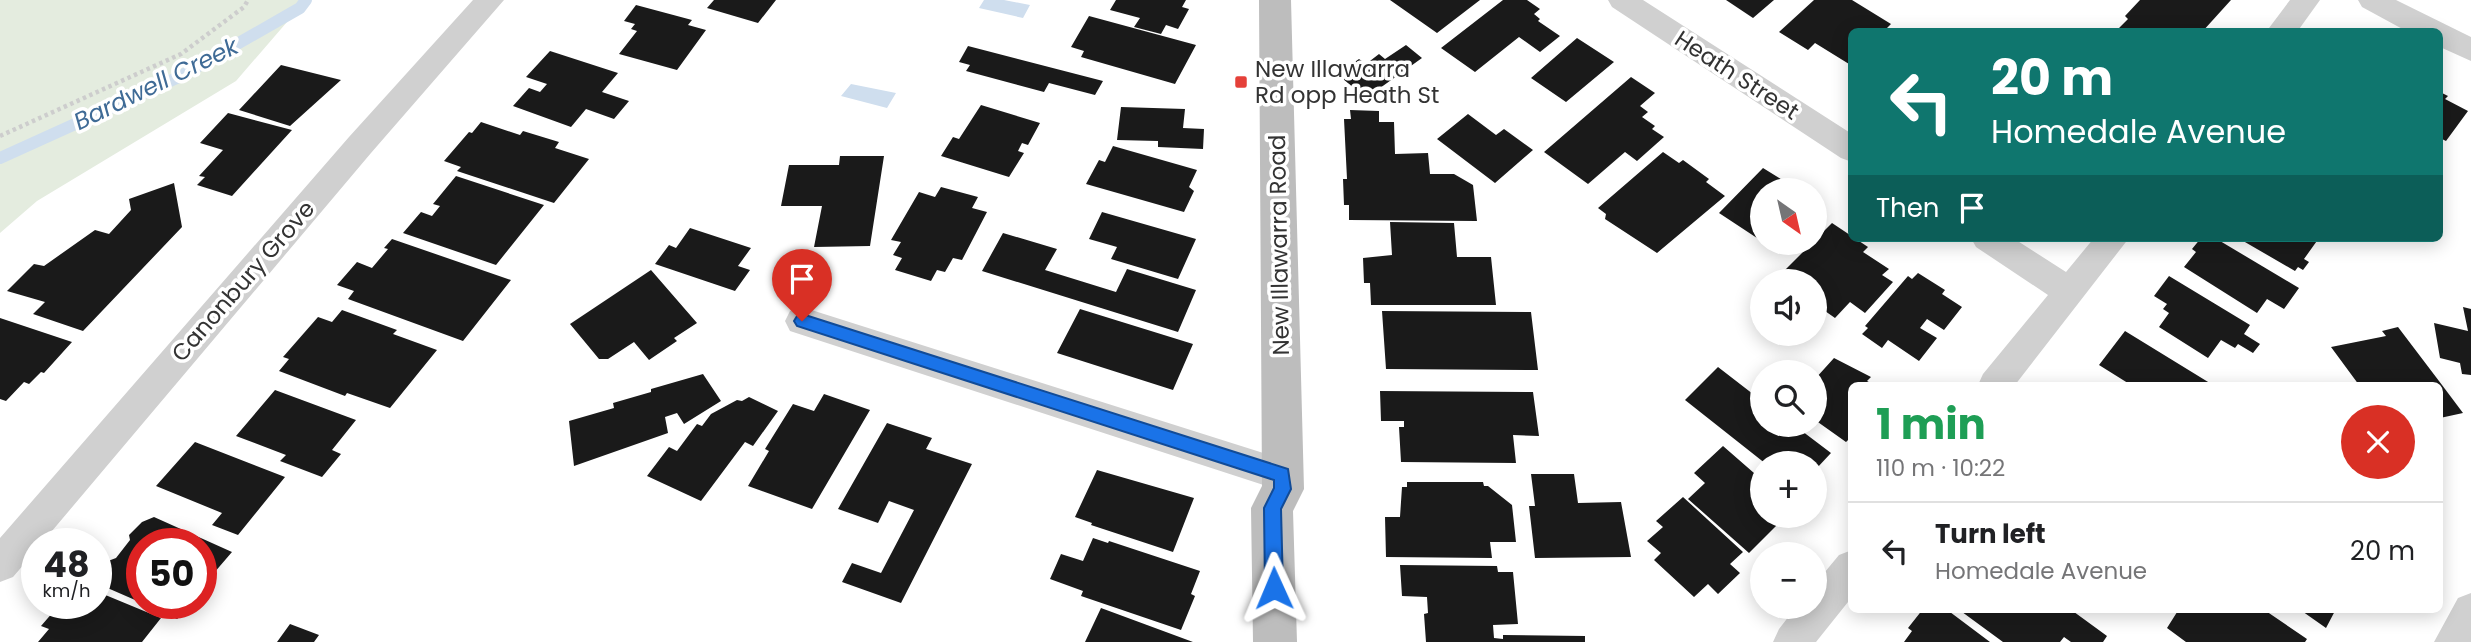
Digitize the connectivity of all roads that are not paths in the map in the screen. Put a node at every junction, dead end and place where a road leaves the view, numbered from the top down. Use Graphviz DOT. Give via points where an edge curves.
graph roads {
  1 [pos="490,0"];
  2 [pos="1275,0"];
  3 [pos="1622,0"];
  4 [pos="2306,0"];
  5 [pos="2372,0"];
  6 [pos="2283,28"];
  7 [pos="2426,28"];
  8 [pos="2443,36"];
  9 [pos="2471,50"];
  10 [pos="1848,147"];
  11 [pos="1993,242"];
  12 [pos="2109,242"];
  13 [pos="2069,291"];
  14 [pos="802,321"];
  15 [pos="1997,382"];
  16 [pos="1282,482"];
  17 [pos="0,565"];
  18 [pos="1848,572"];
  19 [pos="2471,611"];
  20 [pos="1275,642"];
  21 [pos="1300,642"];
  22 [pos="1792,642"];
  23 [pos="2453,642"];
  1 -- 17 [label="street, Canonbury Grove"];
  2 -- 16 [label="main road, New Illawarra Road"];
  3 -- 10 [label="street, Heath Street"];
  4 -- 6 [label="street"];
  5 -- 7 [label="street"];
  8 -- 9 [label="street"];
  11 -- 13 [label="street"];
  12 -- 13 [label="street"];
  13 -- 15 [label="street"];
  14 -- 16 [label="street"];
  16 -- 20 [label="main road, New Illawarra Road" via="1272,508"];
  16 -- 21 [label="main road, New Illawarra Road" via="1294,507"];
  18 -- 22 [label="street"];
  19 -- 23 [label="street"];
}
